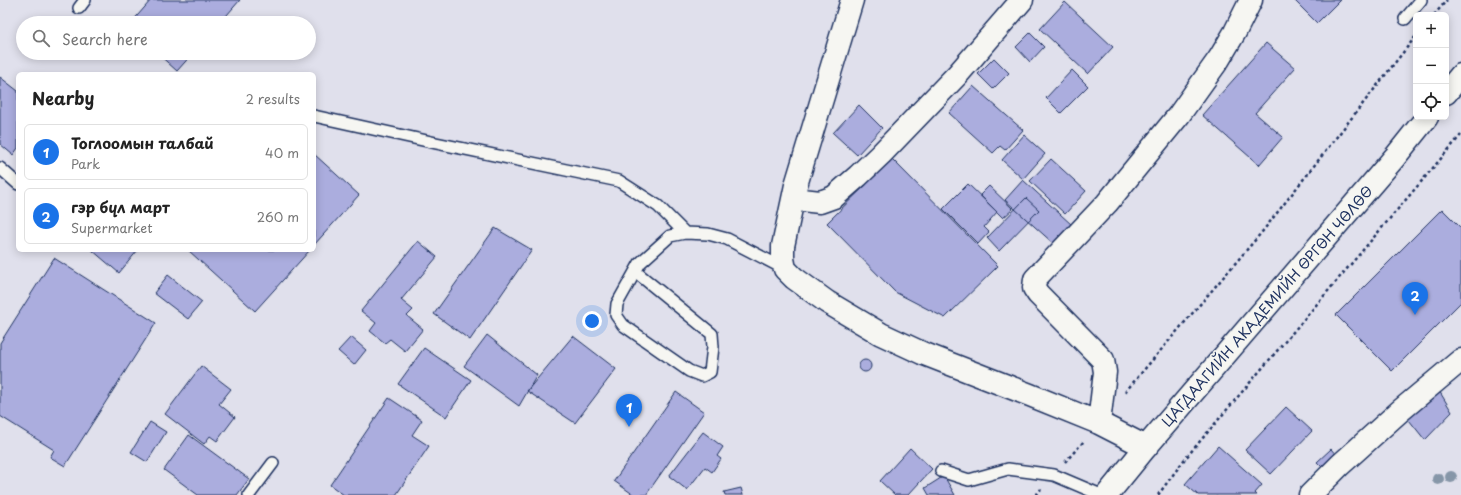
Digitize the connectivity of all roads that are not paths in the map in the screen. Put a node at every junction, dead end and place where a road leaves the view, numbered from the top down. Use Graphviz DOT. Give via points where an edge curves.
graph roads {
  1 [pos="852,0"];
  2 [pos="1022,0"];
  3 [pos="1421,0"];
  4 [pos="1250,1"];
  5 [pos="1405,19"];
  6 [pos="1461,75"];
  7 [pos="1449,90"];
  8 [pos="316,116"];
  9 [pos="1425,120"];
  10 [pos="0,168"];
  11 [pos="16,182"];
  12 [pos="793,199"];
  13 [pos="685,233"];
  14 [pos="785,269"];
  15 [pos="636,272"];
  16 [pos="1461,360"];
  17 [pos="1099,423"];
  18 [pos="1146,447"];
  19 [pos="273,463"];
  20 [pos="941,471"];
  21 [pos="250,495"];
  22 [pos="1102,495"];
  23 [pos="1107,495"];
  24 [pos="1310,495"];
  1 -- 12 [label="main road"];
  2 -- 12 [label="main road" via="958,74 881,154 834,197 820,202"];
  3 -- 5 [label="lane"];
  4 -- 17 [label="main road" via="1219,59 1179,115 1107,203 1035,279 1034,288 1038,294 1103,360 1105,372"];
  6 -- 7 [label="main road"];
  8 -- 13 [label="lane" via="619,181 658,206"];
  9 -- 18 [label="main road, ЦАГДААГИЙН АКАДЕМИЙН ӨРГӨН ЧӨЛӨӨ"];
  10 -- 11 [label="lane"];
  12 -- 14 [label="main road" via="783,246"];
  13 -- 14 [label="lane" via="708,234 727,239"];
  13 -- 15 [label="lane" via="670,236 640,264"];
  14 -- 17 [label="main road" via="828,302 881,334 922,353"];
  15 -- 15 [label="lane" via="616,304 616,315 623,325 689,371 702,376 710,372 714,347 712,334"];
  16 -- 24 [label="main road" via="1400,411"];
  17 -- 18 [label="main road"];
  18 -- 23 [label="main road, ЦАГДААГИЙН АКАДЕМИЙН ӨРГӨН ЧӨЛӨӨ"];
  19 -- 21 [label="lane"];
  20 -- 22 [label="lane" via="968,480 1008,469 1054,475"];
}
